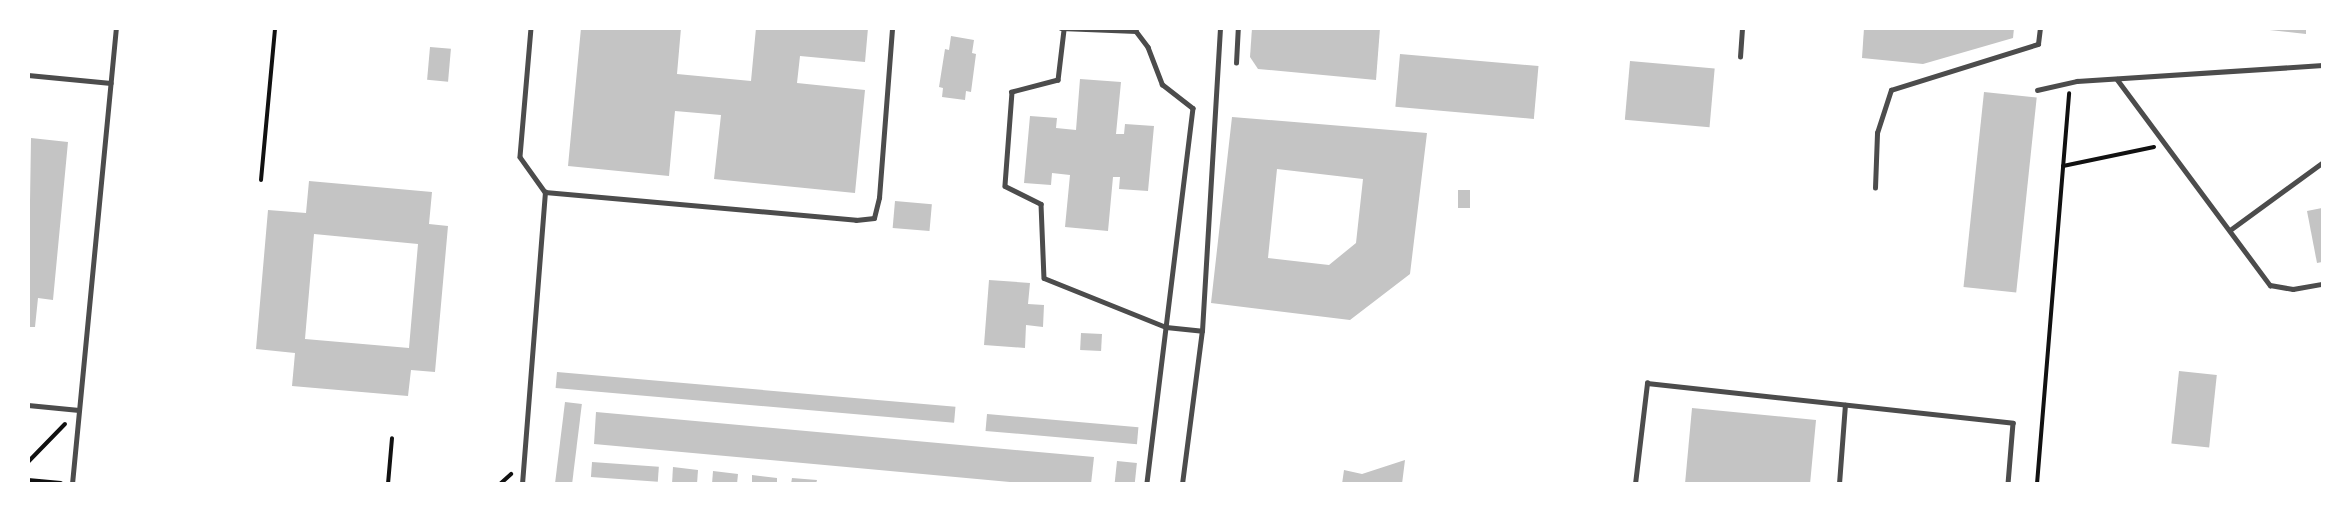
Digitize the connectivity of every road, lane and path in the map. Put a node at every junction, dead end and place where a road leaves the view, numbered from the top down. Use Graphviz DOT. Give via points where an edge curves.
graph roads {
  1 [pos="116,28"];
  2 [pos="275,28"];
  3 [pos="531,28"];
  4 [pos="891,28"];
  5 [pos="1220,28"];
  6 [pos="1238,28"];
  7 [pos="1742,28"];
  8 [pos="2040,28"];
  9 [pos="1063,29"];
  10 [pos="1740,57"];
  11 [pos="1236,63"];
  12 [pos="2322,65"];
  13 [pos="28,75"];
  14 [pos="2117,79"];
  15 [pos="111,83"];
  16 [pos="2070,83"];
  17 [pos="2037,90"];
  18 [pos="2166,145"];
  19 [pos="2322,163"];
  20 [pos="2063,166"];
  21 [pos="261,180"];
  22 [pos="1875,188"];
  23 [pos="545,192"];
  24 [pos="2230,230"];
  25 [pos="2322,284"];
  26 [pos="1166,327"];
  27 [pos="1202,331"];
  28 [pos="28,405"];
  29 [pos="1845,405"];
  30 [pos="79,410"];
  31 [pos="392,438"];
  32 [pos="28,462"];
  33 [pos="28,480"];
  34 [pos="71,483"];
  35 [pos="388,483"];
  36 [pos="522,483"];
  37 [pos="1147,483"];
  38 [pos="1182,483"];
  39 [pos="1635,483"];
  40 [pos="1839,483"];
  41 [pos="2008,483"];
  42 [pos="2037,483"];
  1 -- 15 [label="lane"];
  2 -- 21 [label="path"];
  3 -- 23 [label="lane" via="520,157"];
  4 -- 23 [label="lane" via="879,198 874,218 856,220"];
  5 -- 27 [label="lane"];
  6 -- 11 [label="lane"];
  7 -- 10 [label="lane"];
  8 -- 22 [label="lane" via="2038,44 1891,90 1877,133"];
  9 -- 26 [label="lane" via="1136,31 1148,47 1162,84 1193,108"];
  9 -- 26 [label="lane" via="1058,80 1012,92 1005,186 1041,204 1044,278"];
  12 -- 14 [label="lane"];
  13 -- 15 [label="lane"];
  14 -- 16 [label="lane"];
  14 -- 18 [label="lane"];
  15 -- 30 [label="lane"];
  16 -- 17 [label="lane"];
  16 -- 20 [label="path"];
  18 -- 20 [label="path"];
  18 -- 24 [label="lane"];
  19 -- 24 [label="lane"];
  20 -- 42 [label="path"];
  23 -- 36 [label="lane"];
  24 -- 25 [label="lane" via="2270,285 2293,289"];
  26 -- 27 [label="lane"];
  26 -- 37 [label="lane"];
  27 -- 38 [label="lane"];
  28 -- 30 [label="lane"];
  29 -- 39 [label="lane" via="1647,383"];
  29 -- 40 [label="lane"];
  29 -- 41 [label="lane" via="2013,423"];
  30 -- 32 [label="path"];
  30 -- 34 [label="lane"];
  31 -- 35 [label="path"];
  33 -- 34 [label="path"];
}
